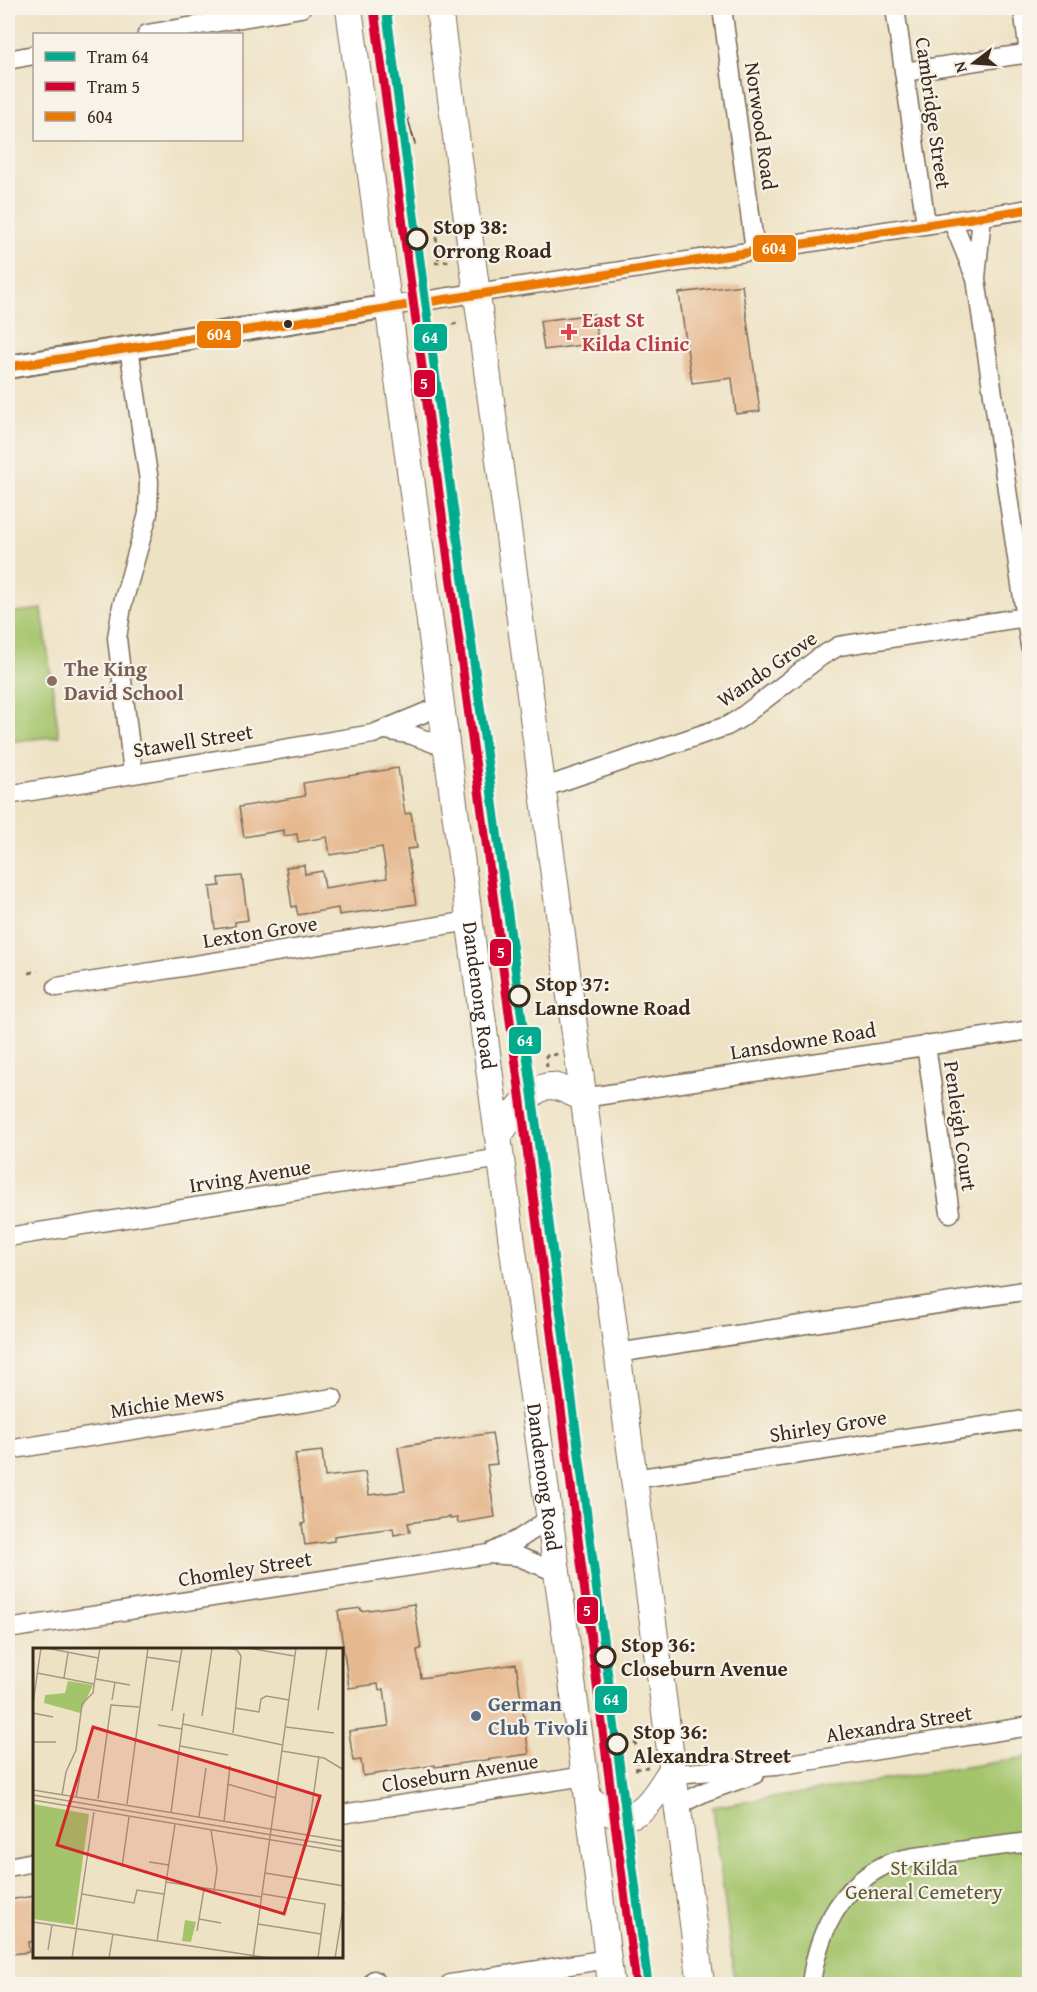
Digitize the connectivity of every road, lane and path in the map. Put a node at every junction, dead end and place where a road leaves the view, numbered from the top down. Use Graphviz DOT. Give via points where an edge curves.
graph roads {
  1 [pos="301,8"];
  2 [pos="350,8"];
  3 [pos="439,8"];
  4 [pos="722,8"];
  5 [pos="895,8"];
  6 [pos="1023,8"];
  7 [pos="153,33"];
  8 [pos="1029,53"];
  9 [pos="33,55"];
  10 [pos="8,60"];
  11 [pos="904,72"];
  12 [pos="1029,209"];
  13 [pos="982,216"];
  14 [pos="952,220"];
  15 [pos="926,224"];
  16 [pos="409,234"];
  17 [pos="436,237"];
  18 [pos="755,250"];
  19 [pos="449,261"];
  20 [pos="406,270"];
  21 [pos="976,279"];
  22 [pos="478,293"];
  23 [pos="390,306"];
  24 [pos="464,320"];
  25 [pos="444,328"];
  26 [pos="427,333"];
  27 [pos="420,334"];
  28 [pos="129,348"];
  29 [pos="8,367"];
  30 [pos="1026,617"];
  31 [pos="1029,646"];
  32 [pos="441,706"];
  33 [pos="385,730"];
  34 [pos="447,748"];
  35 [pos="133,774"];
  36 [pos="542,788"];
  37 [pos="8,795"];
  38 [pos="470,921"];
  39 [pos="38,971"];
  40 [pos="29,973"];
  41 [pos="57,987"];
  42 [pos="1029,1030"];
  43 [pos="926,1045"];
  44 [pos="545,1051"];
  45 [pos="560,1053"];
  46 [pos="546,1056"];
  47 [pos="521,1063"];
  48 [pos="542,1070"];
  49 [pos="523,1077"];
  50 [pos="583,1098"];
  51 [pos="499,1147"];
  52 [pos="950,1213"];
  53 [pos="8,1238"];
  54 [pos="1029,1290"];
  55 [pos="617,1353"];
  56 [pos="333,1398"];
  57 [pos="1029,1419"];
  58 [pos="8,1450"];
  59 [pos="634,1479"];
  60 [pos="549,1519"];
  61 [pos="489,1554"];
  62 [pos="556,1572"];
  63 [pos="8,1629"];
  64 [pos="1029,1726"];
  65 [pos="608,1727"];
  66 [pos="635,1741"];
  67 [pos="776,1766"];
  68 [pos="665,1770"];
  69 [pos="593,1785"];
  70 [pos="678,1806"];
  71 [pos="344,1814"];
  72 [pos="1029,1842"];
  73 [pos="33,1862"];
  74 [pos="8,1867"];
  75 [pos="608,1959"];
  76 [pos="450,1984"];
  77 [pos="611,1984"];
  78 [pos="701,1984"];
  79 [pos="811,1984"];
  1 -- 7 [label="street"];
  2 -- 23 [label="highway, Dandenong Road"];
  3 -- 22 [label="highway"];
  4 -- 18 [label="street, Norwood Road"];
  5 -- 11 [label="street, Cambridge Street"];
  6 -- 8 [label="street"];
  8 -- 11 [label="street"];
  9 -- 10 [label="street"];
  11 -- 15 [label="street, Cambridge Street"];
  12 -- 13 [label="street"];
  13 -- 14 [label="street"];
  13 -- 21 [label="street"];
  14 -- 15 [label="street"];
  14 -- 21 [label="street"];
  15 -- 18 [label="street"];
  16 -- 20 [label="path" via="416,268"];
  17 -- 19 [label="path" via="437,263"];
  18 -- 22 [label="street"];
  21 -- 30 [label="street"];
  22 -- 23 [label="street"];
  22 -- 36 [label="highway"];
  23 -- 28 [label="main road"];
  23 -- 32 [label="highway, Dandenong Road"];
  24 -- 25 [label="path"];
  26 -- 27 [label="path"];
  28 -- 29 [label="main road"];
  28 -- 35 [label="street" via="149,481 148,514 117,638"];
  30 -- 31 [label="street"];
  30 -- 36 [label="street, Wando Grove" via="839,646 727,726"];
  32 -- 33 [label="street, Stawell Street"];
  32 -- 34 [label="highway, Dandenong Road"];
  33 -- 34 [label="street, Stawell Street"];
  33 -- 35 [label="street, Stawell Street"];
  34 -- 38 [label="highway, Dandenong Road"];
  35 -- 37 [label="street, Stawell Street"];
  36 -- 50 [label="highway"];
  38 -- 41 [label="street, Lexton Grove"];
  38 -- 51 [label="highway, Dandenong Road"];
  39 -- 40 [label="path"];
  42 -- 43 [label="street, Lansdowne Road"];
  43 -- 50 [label="street, Lansdowne Road"];
  43 -- 52 [label="street, Penleigh Court"];
  44 -- 46 [label="path"];
  45 -- 46 [label="path"];
  46 -- 48 [label="path" via="547,1068"];
  47 -- 49 [label="path"];
  50 -- 51 [label="highway" via="559,1088 542,1087 526,1100"];
  50 -- 55 [label="highway"];
  51 -- 53 [label="street, Irving Avenue"];
  51 -- 60 [label="highway, Dandenong Road"];
  54 -- 55 [label="street"];
  55 -- 59 [label="highway"];
  56 -- 58 [label="street, Michie Mews"];
  57 -- 59 [label="street, Shirley Grove"];
  59 -- 68 [label="highway"];
  60 -- 61 [label="street, Chomley Street"];
  60 -- 62 [label="highway, Dandenong Road"];
  61 -- 62 [label="street, Chomley Street" via="518,1556"];
  61 -- 63 [label="street, Chomley Street"];
  62 -- 69 [label="highway, Dandenong Road"];
  64 -- 67 [label="street, Alexandra Street"];
  65 -- 69 [label="path" via="616,1773 611,1774 611,1779"];
  66 -- 68 [label="path" via="637,1769"];
  67 -- 68 [label="street, Alexandra Street"];
  67 -- 70 [label="street, Alexandra Street"];
  68 -- 69 [label="highway" via="646,1805 637,1813 618,1815"];
  68 -- 70 [label="highway"];
  69 -- 71 [label="street, Closeburn Avenue"];
  69 -- 75 [label="highway, Dandenong Road"];
  70 -- 78 [label="highway"];
  72 -- 79 [label="street" via="900,1860 872,1873 833,1912"];
  73 -- 74 [label="street"];
  75 -- 76 [label="street"];
  75 -- 77 [label="highway, Dandenong Road"];
}
